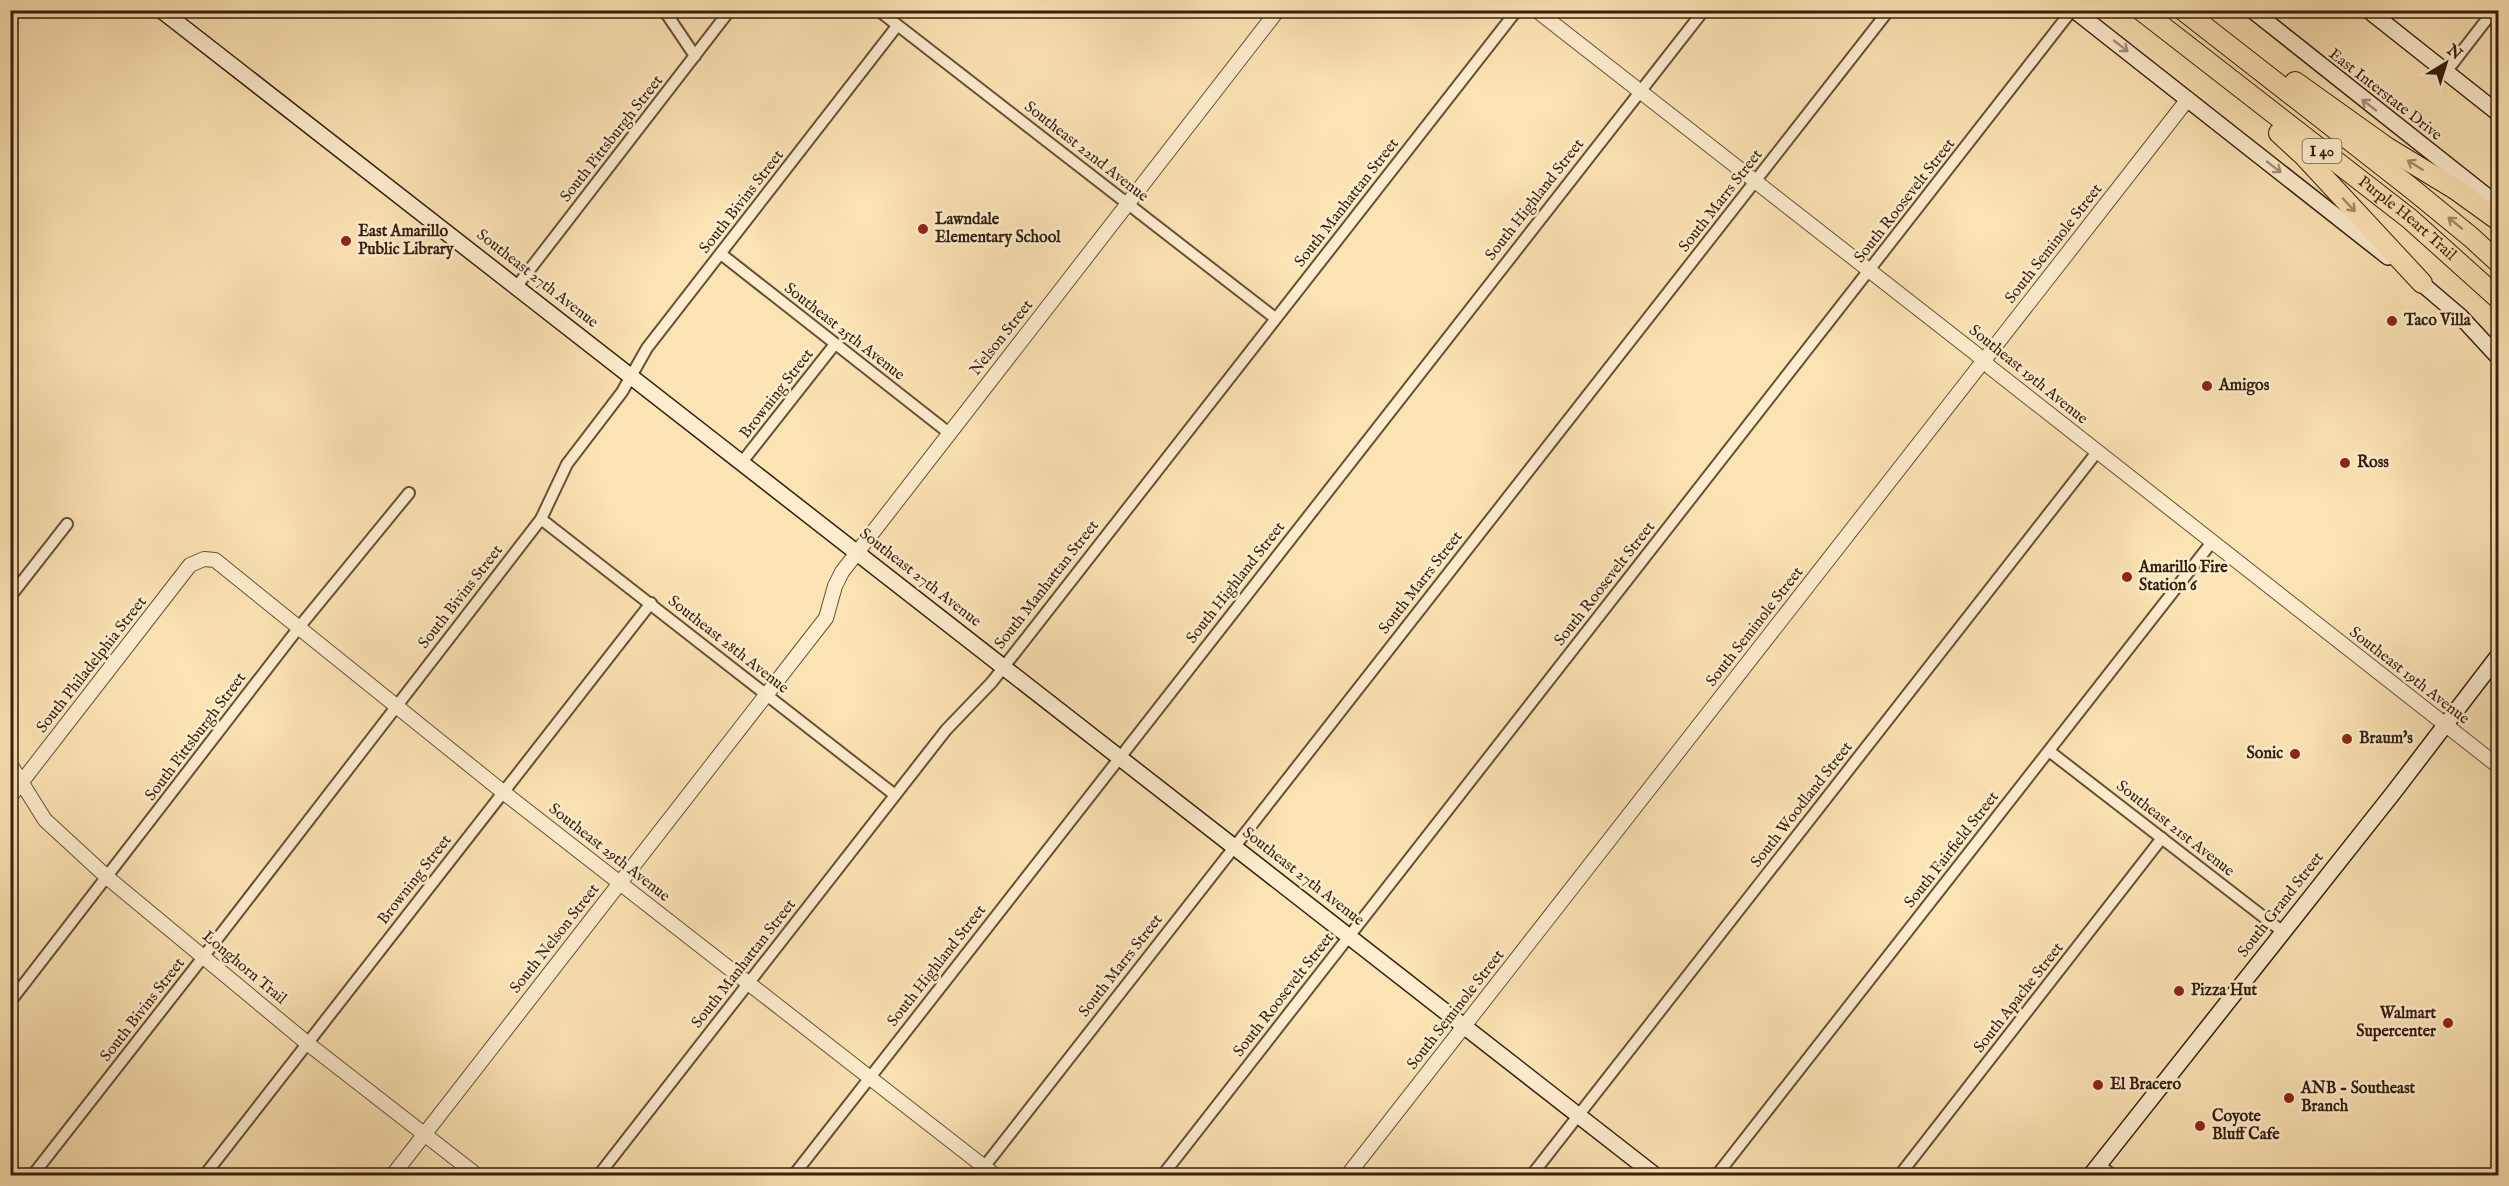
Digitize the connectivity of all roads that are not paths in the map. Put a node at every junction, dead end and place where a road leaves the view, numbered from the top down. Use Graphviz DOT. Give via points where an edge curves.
graph roads {
  1 [pos="161,10"];
  2 [pos="664,10"];
  3 [pos="730,10"];
  4 [pos="878,10"];
  5 [pos="1278,10"];
  6 [pos="1517,10"];
  7 [pos="1536,10"];
  8 [pos="1704,10"];
  9 [pos="1889,10"];
  10 [pos="2073,10"];
  11 [pos="2141,10"];
  12 [pos="2183,10"];
  13 [pos="2252,10"];
  14 [pos="2368,10"];
  15 [pos="2494,10"];
  16 [pos="897,27"];
  17 [pos="2213,34"];
  18 [pos="695,56"];
  19 [pos="2446,72"];
  20 [pos="2221,73"];
  21 [pos="1640,91"];
  22 [pos="2188,99"];
  23 [pos="2499,113"];
  24 [pos="1755,181"];
  25 [pos="1127,203"];
  26 [pos="2499,206"];
  27 [pos="2499,220"];
  28 [pos="721,254"];
  29 [pos="2499,262"];
  30 [pos="1870,270"];
  31 [pos="2422,283"];
  32 [pos="517,286"];
  33 [pos="2499,298"];
  34 [pos="1275,318"];
  35 [pos="835,344"];
  36 [pos="2499,357"];
  37 [pos="1983,361"];
  38 [pos="631,375"];
  39 [pos="949,433"];
  40 [pos="2097,452"];
  41 [pos="742,462"];
  42 [pos="409,493"];
  43 [pos="541,519"];
  44 [pos="67,524"];
  45 [pos="2212,542"];
  46 [pos="857,552"];
  47 [pos="204,558"];
  48 [pos="10,597"];
  49 [pos="651,603"];
  50 [pos="300,626"];
  51 [pos="2499,656"];
  52 [pos="1003,666"];
  53 [pos="766,694"];
  54 [pos="396,706"];
  55 [pos="2446,726"];
  56 [pos="2049,751"];
  57 [pos="1119,756"];
  58 [pos="10,764"];
  59 [pos="2499,766"];
  60 [pos="22,783"];
  61 [pos="503,792"];
  62 [pos="895,795"];
  63 [pos="10,797"];
  64 [pos="2162,838"];
  65 [pos="1234,846"];
  66 [pos="108,878"];
  67 [pos="620,883"];
  68 [pos="2283,932"];
  69 [pos="1349,936"];
  70 [pos="204,956"];
  71 [pos="749,983"];
  72 [pos="10,1002"];
  73 [pos="1464,1026"];
  74 [pos="307,1042"];
  75 [pos="870,1077"];
  76 [pos="1578,1115"];
  77 [pos="424,1134"];
  78 [pos="2094,1170"];
  79 [pos="980,1171"];
  80 [pos="32,1176"];
  81 [pos="204,1176"];
  82 [pos="392,1176"];
  83 [pos="478,1176"];
  84 [pos="598,1176"];
  85 [pos="793,1176"];
  86 [pos="996,1176"];
  87 [pos="1162,1176"];
  88 [pos="1347,1176"];
  89 [pos="1531,1176"];
  90 [pos="1656,1176"];
  91 [pos="1716,1176"];
  92 [pos="1899,1176"];
  93 [pos="2113,1176"];
  1 -- 32 [label="main road, Southeast 27th Avenue"];
  2 -- 18 [label="street"];
  3 -- 18 [label="street, South Pittsburgh Street"];
  4 -- 16 [label="street, Southeast 22nd Avenue"];
  5 -- 25 [label="street, Nelson Street"];
  6 -- 34 [label="street, South Manhattan Street"];
  7 -- 21 [label="street, Southeast 19th Avenue"];
  8 -- 21 [label="street, South Highland Street"];
  9 -- 24 [label="street, South Marrs Street"];
  10 -- 22 [label="main road, one-way"];
  10 -- 30 [label="street, South Roosevelt Street"];
  11 -- 20 [label="highway, Purple Heart Trail / I 40"];
  12 -- 17 [label="highway, Purple Heart Trail / I 40"];
  26 -- 13 [label="main road, East Interstate Drive, one-way"];
  14 -- 19 [label="main road"];
  15 -- 19 [label="street"];
  16 -- 25 [label="street, Southeast 22nd Avenue"];
  16 -- 28 [label="street, South Bivins Street"];
  27 -- 17 [label="highway, one-way" via="2286,76"];
  29 -- 17 [label="highway, Purple Heart Trail / I 40, one-way" via="2420,195"];
  18 -- 32 [label="street, South Pittsburgh Street"];
  19 -- 23 [label="main road"];
  20 -- 31 [label="highway, one-way"];
  20 -- 33 [label="highway, Purple Heart Trail / I 40" via="2410,219"];
  21 -- 24 [label="street, Southeast 19th Avenue"];
  21 -- 57 [label="street, South Highland Street"];
  22 -- 31 [label="main road, one-way"];
  22 -- 37 [label="street, South Seminole Street"];
  24 -- 30 [label="street, Southeast 19th Avenue"];
  24 -- 65 [label="street, South Marrs Street"];
  25 -- 34 [label="street, Southeast 22nd Avenue"];
  25 -- 39 [label="street, Nelson Street"];
  28 -- 35 [label="street, Southeast 25th Avenue"];
  28 -- 38 [label="street, South Bivins Street" via="647,348"];
  30 -- 37 [label="street, Southeast 19th Avenue"];
  30 -- 69 [label="street, South Roosevelt Street"];
  31 -- 36 [label="main road"];
  32 -- 38 [label="main road, Southeast 27th Avenue"];
  34 -- 52 [label="street, South Manhattan Street"];
  35 -- 39 [label="street, Southeast 25th Avenue"];
  35 -- 41 [label="street, Browning Street"];
  37 -- 40 [label="street, Southeast 19th Avenue"];
  37 -- 73 [label="street, South Seminole Street"];
  38 -- 41 [label="main road, Southeast 27th Avenue"];
  38 -- 43 [label="street, South Bivins Street" via="567,464"];
  39 -- 46 [label="street, Nelson Street"];
  40 -- 45 [label="street, Southeast 19th Avenue"];
  40 -- 76 [label="street, South Woodland Street"];
  41 -- 46 [label="main road, Southeast 27th Avenue"];
  42 -- 50 [label="street, South Pittsburgh Street"];
  43 -- 49 [label="street, Southeast 28th Avenue"];
  43 -- 54 [label="street, South Bivins Street"];
  44 -- 48 [label="street"];
  45 -- 55 [label="street, Southeast 19th Avenue"];
  45 -- 56 [label="street, South Fairfield Street"];
  46 -- 52 [label="main road, Southeast 27th Avenue"];
  46 -- 53 [label="street, Nelson Street" via="835,586 826,618"];
  47 -- 50 [label="street, Southeast 29th Avenue" via="215,560"];
  47 -- 60 [label="street, South Philadelphia Street" via="190,565"];
  49 -- 53 [label="street, Southeast 28th Avenue"];
  49 -- 61 [label="street, Browning Street"];
  50 -- 54 [label="street, Southeast 29th Avenue"];
  50 -- 66 [label="street, South Pittsburgh Street"];
  51 -- 55 [label="main road, South Grand Street"];
  52 -- 57 [label="main road, Southeast 27th Avenue"];
  52 -- 62 [label="street, South Manhattan Street"];
  53 -- 62 [label="street, Southeast 28th Avenue"];
  53 -- 67 [label="street, South Nelson Street"];
  54 -- 61 [label="street, Southeast 29th Avenue"];
  54 -- 70 [label="street, South Bivins Street"];
  55 -- 59 [label="street, Southeast 19th Avenue"];
  55 -- 68 [label="main road, South Grand Street"];
  56 -- 64 [label="street, Southeast 21st Avenue"];
  56 -- 91 [label="street, South Fairfield Street"];
  57 -- 65 [label="main road, Southeast 27th Avenue"];
  57 -- 75 [label="street, South Highland Street"];
  58 -- 60 [label="street, Longhorn Trail"];
  60 -- 63 [label="street, South Philadelphia Street"];
  60 -- 66 [label="street, Longhorn Trail" via="45,820"];
  61 -- 67 [label="street, Southeast 29th Avenue"];
  61 -- 74 [label="street, Browning Street"];
  62 -- 71 [label="street, South Manhattan Street"];
  64 -- 68 [label="street, Southeast 21st Avenue"];
  64 -- 92 [label="street, South Apache Street"];
  65 -- 69 [label="main road, Southeast 27th Avenue"];
  65 -- 79 [label="street, South Marrs Street"];
  66 -- 70 [label="street, Longhorn Trail"];
  66 -- 72 [label="street, South Pittsburgh Street"];
  67 -- 71 [label="street, Southeast 29th Avenue"];
  67 -- 77 [label="street, South Nelson Street"];
  68 -- 78 [label="main road, South Grand Street"];
  69 -- 73 [label="main road, Southeast 27th Avenue"];
  69 -- 87 [label="street, South Roosevelt Street"];
  70 -- 74 [label="street, Longhorn Trail"];
  70 -- 80 [label="street, South Bivins Street"];
  71 -- 75 [label="street, Southeast 29th Avenue"];
  71 -- 84 [label="street, South Manhattan Street"];
  73 -- 76 [label="main road, Southeast 27th Avenue"];
  73 -- 88 [label="street, South Seminole Street"];
  74 -- 77 [label="street, Longhorn Trail"];
  74 -- 81 [label="street, Browning Street"];
  75 -- 79 [label="street, Southeast 29th Avenue"];
  75 -- 85 [label="street, South Highland Street"];
  76 -- 89 [label="street, South Woodland Street"];
  76 -- 90 [label="main road, Southeast 27th Avenue"];
  77 -- 82 [label="street, South Nelson Street"];
  77 -- 83 [label="street, Longhorn Trail"];
  78 -- 93 [label="street"];
  79 -- 86 [label="street, Southeast 29th Avenue"];
}
